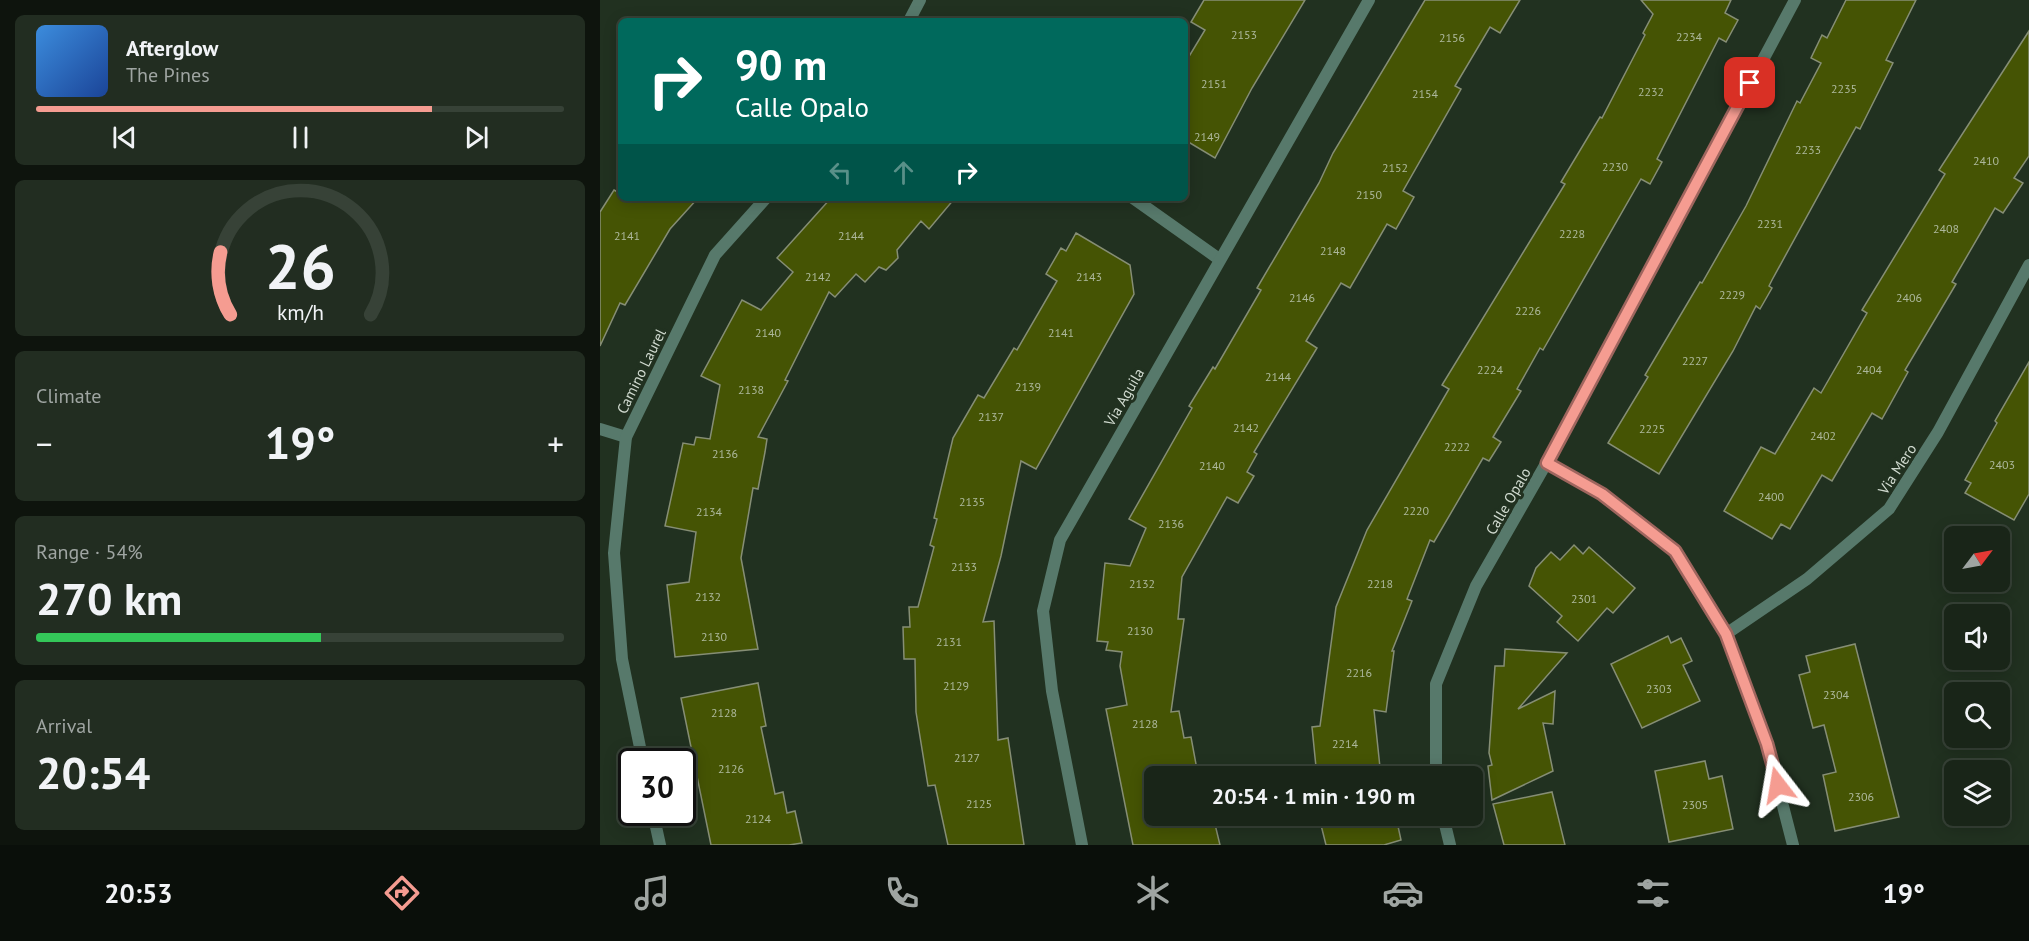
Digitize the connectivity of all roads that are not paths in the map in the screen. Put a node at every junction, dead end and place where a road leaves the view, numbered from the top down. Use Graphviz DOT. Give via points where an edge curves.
graph roads {
  1 [pos="920,0"];
  2 [pos="1369,0"];
  3 [pos="1795,0"];
  4 [pos="911,18"];
  5 [pos="763,201"];
  6 [pos="1136,201"];
  7 [pos="1219,259"];
  8 [pos="2029,265"];
  9 [pos="600,429"];
  10 [pos="626,437"];
  11 [pos="1547,463"];
  12 [pos="1726,634"];
  13 [pos="640,748"];
  14 [pos="1436,766"];
  15 [pos="656,826"];
  16 [pos="1445,826"];
  17 [pos="660,845"];
  18 [pos="1083,845"];
  19 [pos="1450,845"];
  20 [pos="1793,845"];
  1 -- 4 [label="street"];
  2 -- 7 [label="street, Via Aguila"];
  3 -- 11 [label="street, Calle Opalo"];
  5 -- 10 [label="street, Camino Laurel" via="715,255"];
  6 -- 7 [label="street"];
  7 -- 18 [label="street, Via Aguila" via="1060,540 1043,611 1052,692"];
  8 -- 12 [label="street, Via Mero" via="1938,432 1889,509 1807,579"];
  9 -- 10 [label="street"];
  10 -- 13 [label="street, Camino Laurel" via="614,553 622,659"];
  11 -- 12 [label="street" via="1602,494 1675,551"];
  11 -- 14 [label="street, Calle Opalo" via="1476,586 1436,684"];
  12 -- 20 [label="street" via="1767,744"];
  15 -- 17 [label="street"];
  16 -- 19 [label="street"];
}
